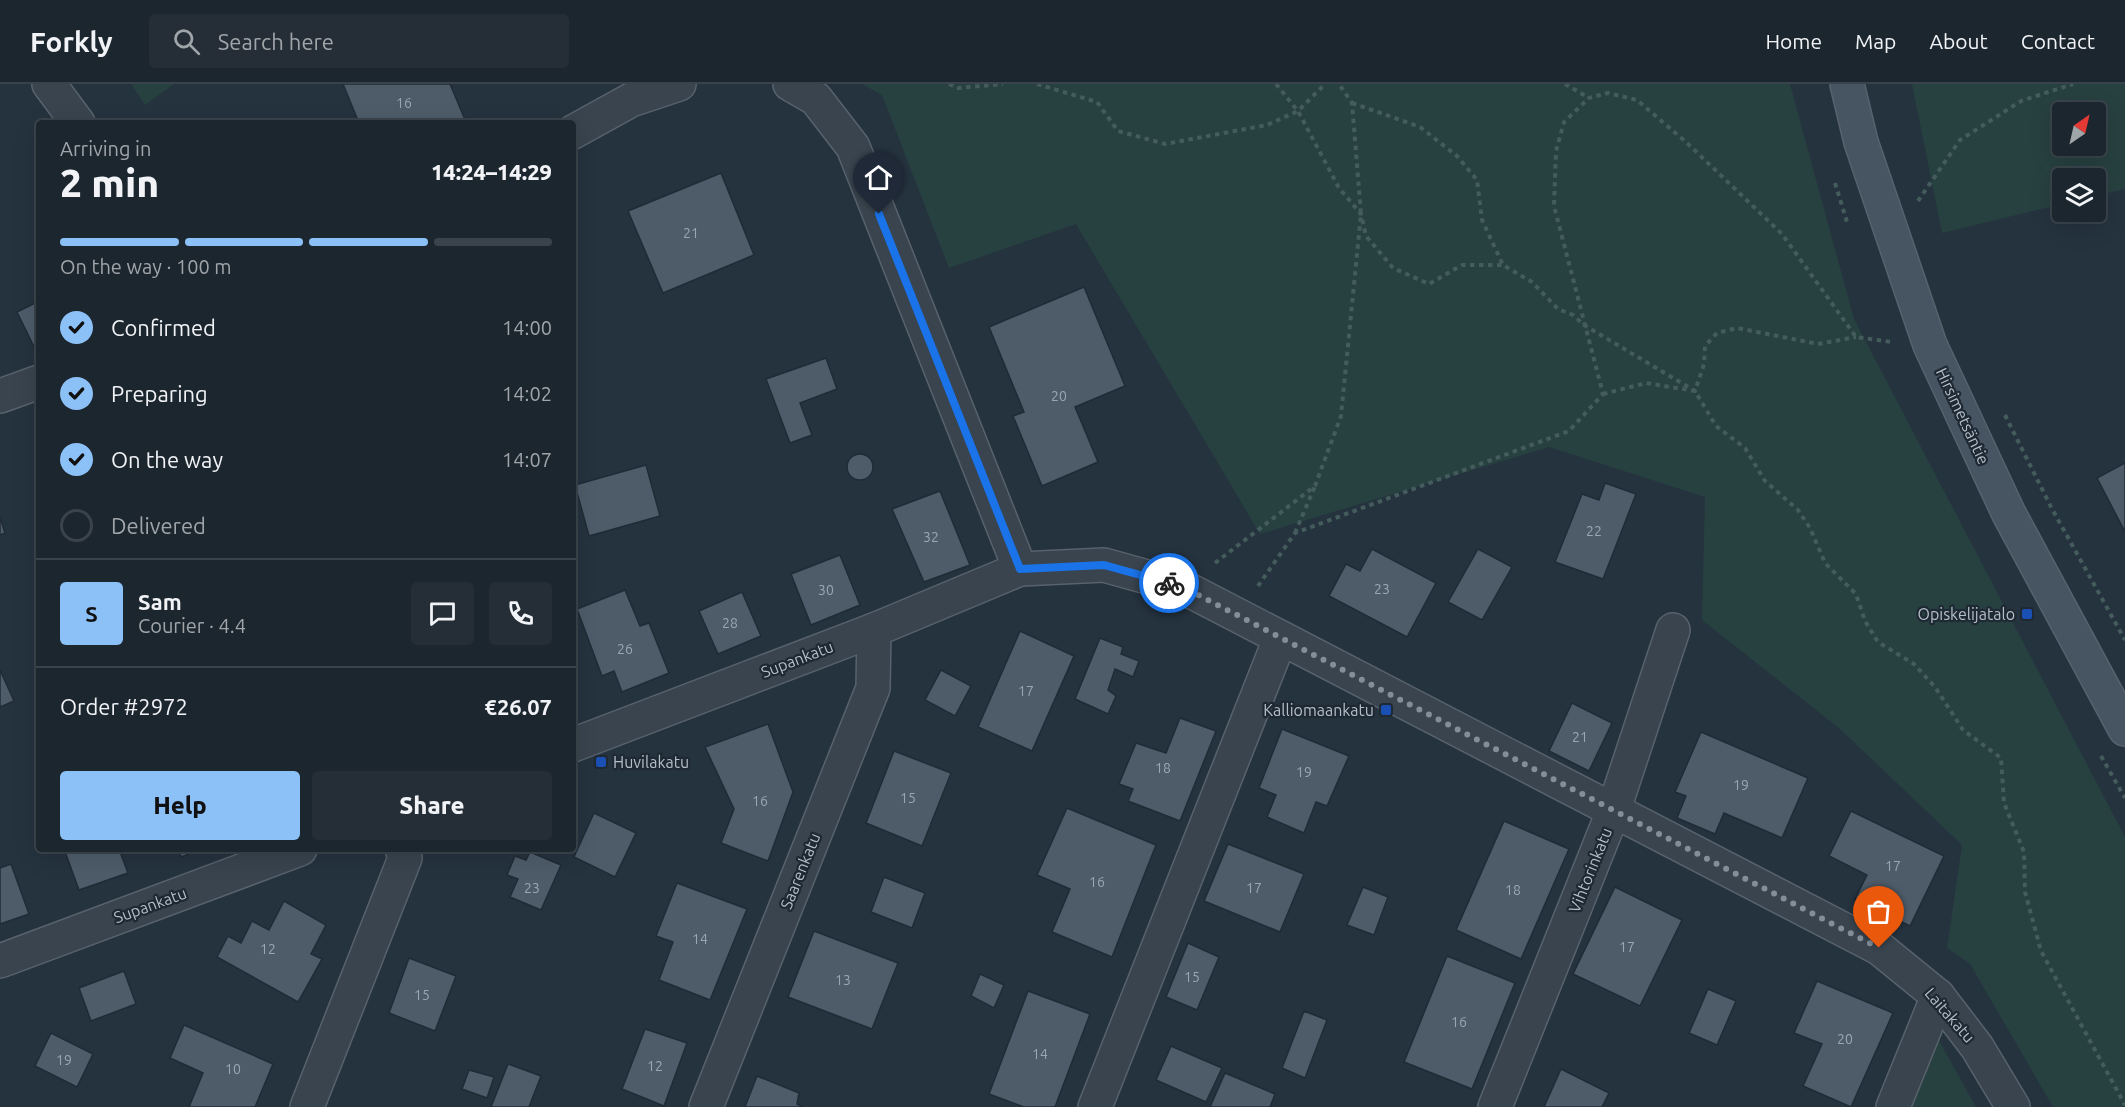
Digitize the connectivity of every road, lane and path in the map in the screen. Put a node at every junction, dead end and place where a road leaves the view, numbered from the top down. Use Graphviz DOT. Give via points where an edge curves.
graph roads {
  1 [pos="49,84"];
  2 [pos="679,84"];
  3 [pos="790,84"];
  4 [pos="949,84"];
  5 [pos="1003,84"];
  6 [pos="1037,84"];
  7 [pos="1275,84"];
  8 [pos="1325,84"];
  9 [pos="1339,84"];
  10 [pos="1564,84"];
  11 [pos="1847,84"];
  12 [pos="2073,84"];
  13 [pos="1589,98"];
  14 [pos="1353,103"];
  15 [pos="1298,111"];
  16 [pos="76,120"];
  17 [pos="576,130"];
  18 [pos="1914,191"];
  19 [pos="1918,201"];
  20 [pos="1921,212"];
  21 [pos="1361,214"];
  22 [pos="1503,265"];
  23 [pos="1584,325"];
  24 [pos="1856,337"];
  25 [pos="1893,343"];
  26 [pos="36,383"];
  27 [pos="1695,391"];
  28 [pos="1603,394"];
  29 [pos="0,396"];
  30 [pos="2000,404"];
  31 [pos="1315,486"];
  32 [pos="1295,533"];
  33 [pos="1020,569"];
  34 [pos="1183,587"];
  35 [pos="1237,616"];
  36 [pos="874,630"];
  37 [pos="1673,630"];
  38 [pos="1280,639"];
  39 [pos="2125,640"];
  40 [pos="2125,729"];
  41 [pos="576,744"];
  42 [pos="1613,812"];
  43 [pos="292,852"];
  44 [pos="403,852"];
  45 [pos="0,961"];
  46 [pos="1938,996"];
  47 [pos="2125,1105"];
  48 [pos="307,1107"];
  49 [pos="706,1107"];
  50 [pos="1095,1107"];
  51 [pos="1495,1107"];
  52 [pos="1893,1107"];
  53 [pos="2013,1107"];
  1 -- 16 [label="street"];
  2 -- 17 [label="street" via="631,100"];
  3 -- 33 [label="street" via="816,99 853,147"];
  4 -- 5 [label="path" via="958,88"];
  6 -- 15 [label="path" via="1097,102 1118,131 1165,144 1267,125"];
  7 -- 15 [label="path"];
  8 -- 15 [label="path"];
  9 -- 14 [label="path"];
  10 -- 13 [label="path"];
  11 -- 40 [label="street, Hirsimetsäntie" via="1861,142 1930,345 2009,514"];
  12 -- 19 [label="path" via="2020,100 1960,140"];
  13 -- 23 [label="path" via="1564,122 1556,151 1554,206"];
  13 -- 24 [label="path" via="1608,93 1637,100 1686,142 1782,234"];
  14 -- 21 [label="path"];
  14 -- 22 [label="path" via="1420,127 1457,156 1477,180 1482,220"];
  15 -- 21 [label="path" via="1339,188"];
  18 -- 19 [label="path"];
  19 -- 20 [label="path"];
  21 -- 22 [label="path" via="1366,236 1393,268 1429,284 1462,265"];
  21 -- 31 [label="path" via="1341,416"];
  22 -- 23 [label="path" via="1532,282 1558,309"];
  23 -- 27 [label="path"];
  23 -- 28 [label="path"];
  24 -- 25 [label="path"];
  24 -- 27 [label="path" via="1818,344 1737,328 1718,333 1705,346"];
  26 -- 29 [label="street"];
  27 -- 28 [label="path" via="1646,383"];
  27 -- 47 [label="path" via="1716,426 1745,448 1765,481 1797,510 1810,528 1825,563 1856,594 1865,621 1878,642 1914,664 1935,687 1963,730 2001,758 2004,803 2024,852 2025,892 2041,951"];
  28 -- 32 [label="path" via="1569,431"];
  30 -- 39 [label="path" via="2051,507"];
  31 -- 32 [label="path"];
  31 -- 34 [label="path"];
  32 -- 35 [label="path"];
  33 -- 34 [label="street, Laitakatu" via="1104,565"];
  33 -- 36 [label="street, Supankatu"];
  34 -- 35 [label="street, Laitakatu"];
  35 -- 38 [label="street, Laitakatu"];
  36 -- 41 [label="street, Supankatu"];
  36 -- 49 [label="street, Saarenkatu" via="873,688"];
  37 -- 42 [label="street, Vihtorinkatu"];
  38 -- 42 [label="street, Laitakatu"];
  38 -- 50 [label="street"];
  42 -- 46 [label="street, Laitakatu" via="1879,948"];
  42 -- 51 [label="street, Vihtorinkatu"];
  43 -- 45 [label="street, Supankatu"];
  44 -- 48 [label="street" via="405,858"];
  46 -- 52 [label="street"];
  46 -- 53 [label="street, Laitakatu" via="1977,1047"];
}
